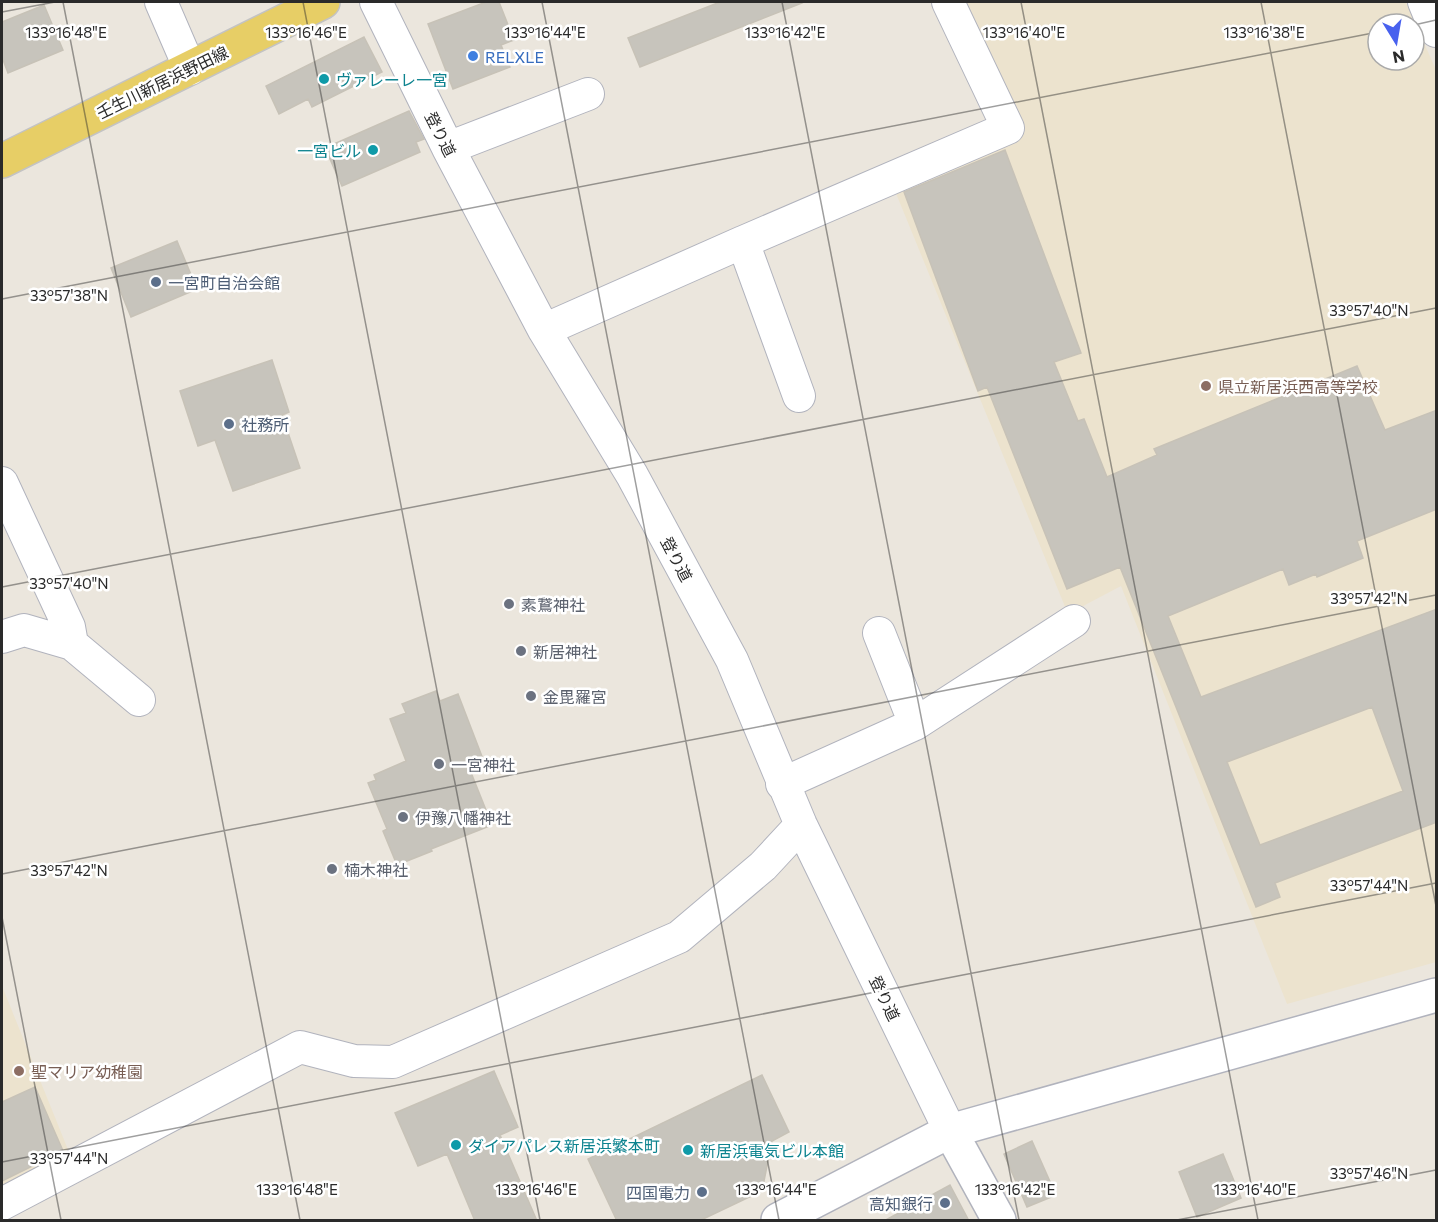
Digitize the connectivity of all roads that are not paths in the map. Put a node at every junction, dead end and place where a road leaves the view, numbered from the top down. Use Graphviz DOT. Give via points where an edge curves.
graph roads {
  1 [pos="161,2"];
  2 [pos="322,2"];
  3 [pos="376,2"];
  4 [pos="948,2"];
  5 [pos="1424,2"];
  6 [pos="1437,31"];
  7 [pos="190,69"];
  8 [pos="588,94"];
  9 [pos="448,148"];
  10 [pos="2,161"];
  11 [pos="743,242"];
  12 [pos="544,330"];
  13 [pos="799,396"];
  14 [pos="2,483"];
  15 [pos="1074,621"];
  16 [pos="879,633"];
  17 [pos="2,637"];
  18 [pos="72,644"];
  19 [pos="139,700"];
  20 [pos="915,724"];
  21 [pos="782,784"];
  22 [pos="801,825"];
  23 [pos="1435,997"];
  24 [pos="950,1131"];
  25 [pos="2,1204"];
  26 [pos="778,1221"];
  27 [pos="999,1221"];
  1 -- 7 [label="street"];
  2 -- 7 [label="main road, 壬生川新居浜野田線"];
  3 -- 9 [label="street, 登り道"];
  4 -- 11 [label="street" via="1008,128"];
  5 -- 6 [label="street"];
  7 -- 10 [label="main road, 壬生川新居浜野田線"];
  8 -- 9 [label="street"];
  9 -- 12 [label="street, 登り道"];
  11 -- 12 [label="street"];
  11 -- 13 [label="street"];
  12 -- 21 [label="street, 登り道" via="632,475 732,660"];
  14 -- 18 [label="street" via="69,627"];
  15 -- 20 [label="street"];
  16 -- 20 [label="street"];
  17 -- 18 [label="street" via="24,630"];
  18 -- 19 [label="street"];
  20 -- 21 [label="street"];
  21 -- 22 [label="street, 登り道"];
  22 -- 24 [label="street, 登り道"];
  22 -- 25 [label="street" via="763,866 679,937 393,1062 354,1061 300,1047"];
  23 -- 24 [label="street"];
  24 -- 26 [label="street"];
  24 -- 27 [label="street"];
}
